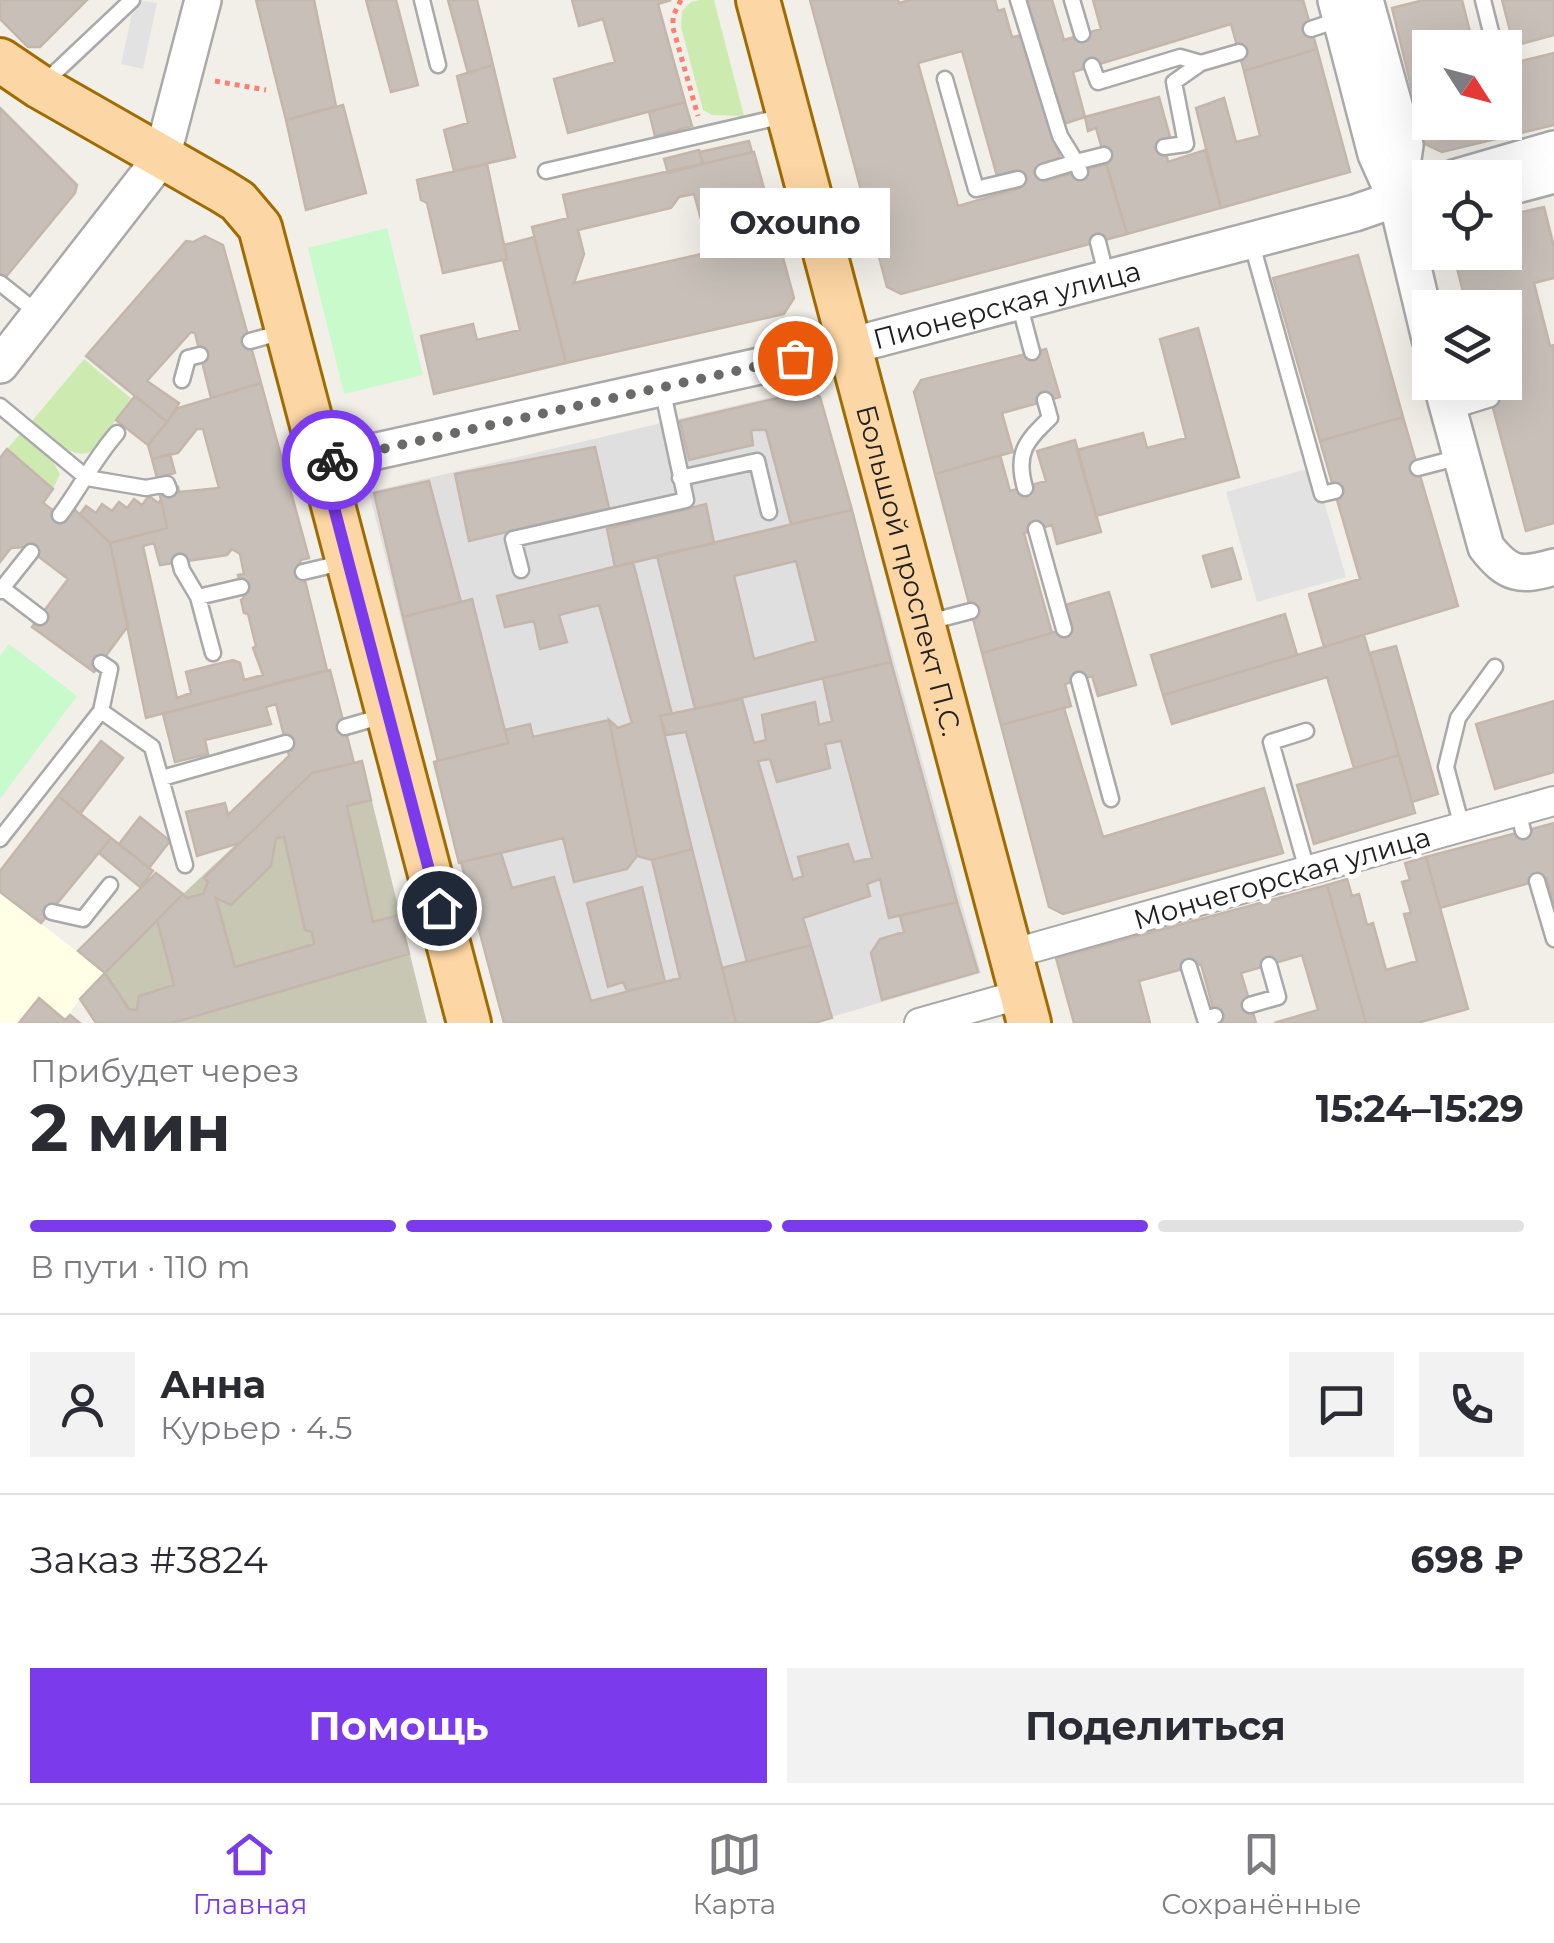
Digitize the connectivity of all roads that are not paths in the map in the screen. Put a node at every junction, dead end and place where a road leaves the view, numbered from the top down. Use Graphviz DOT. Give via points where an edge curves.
graph roads {
  1 [pos="132,0"];
  2 [pos="203,0"];
  3 [pos="422,0"];
  4 [pos="758,0"];
  5 [pos="1018,0"];
  6 [pos="1072,0"];
  7 [pos="1483,0"];
  8 [pos="1344,12"];
  9 [pos="1490,30"];
  10 [pos="1082,34"];
  11 [pos="1239,52"];
  12 [pos="0,60"];
  13 [pos="1202,63"];
  14 [pos="438,65"];
  15 [pos="1092,66"];
  16 [pos="945,79"];
  17 [pos="40,87"];
  18 [pos="789,115"];
  19 [pos="1164,147"];
  20 [pos="1104,155"];
  21 [pos="162,157"];
  22 [pos="1078,167"];
  23 [pos="546,172"];
  24 [pos="1043,172"];
  25 [pos="1018,178"];
  26 [pos="1412,193"];
  27 [pos="1412,200"];
  28 [pos="1251,241"];
  29 [pos="1098,242"];
  30 [pos="1107,278"];
  31 [pos="0,283"];
  32 [pos="1018,302"];
  33 [pos="40,314"];
  34 [pos="850,346"];
  35 [pos="1032,352"];
  36 [pos="200,355"];
  37 [pos="0,365"];
  38 [pos="182,380"];
  39 [pos="662,388"];
  40 [pos="1046,400"];
  41 [pos="1446,400"];
  42 [pos="0,406"];
  43 [pos="117,433"];
  44 [pos="1460,457"];
  45 [pos="322,462"];
  46 [pos="1418,468"];
  47 [pos="87,478"];
  48 [pos="680,478"];
  49 [pos="1025,488"];
  50 [pos="169,490"];
  51 [pos="1335,491"];
  52 [pos="769,512"];
  53 [pos="60,516"];
  54 [pos="1036,529"];
  55 [pos="31,552"];
  56 [pos="2,560"];
  57 [pos="180,562"];
  58 [pos="348,562"];
  59 [pos="1554,567"];
  60 [pos="521,570"];
  61 [pos="16,571"];
  62 [pos="303,572"];
  63 [pos="241,587"];
  64 [pos="1,590"];
  65 [pos="198,596"];
  66 [pos="971,611"];
  67 [pos="40,616"];
  68 [pos="923,623"];
  69 [pos="1064,629"];
  70 [pos="213,653"];
  71 [pos="101,662"];
  72 [pos="1495,667"];
  73 [pos="1078,680"];
  74 [pos="101,710"];
  75 [pos="388,715"];
  76 [pos="345,726"];
  77 [pos="1306,731"];
  78 [pos="286,744"];
  79 [pos="162,778"];
  80 [pos="1112,799"];
  81 [pos="1554,801"];
  82 [pos="1462,827"];
  83 [pos="0,840"];
  84 [pos="185,865"];
  85 [pos="1307,870"];
  86 [pos="1537,880"];
  87 [pos="110,885"];
  88 [pos="52,912"];
  89 [pos="1554,939"];
  90 [pos="1011,954"];
  91 [pos="1269,966"];
  92 [pos="1189,967"];
  93 [pos="1250,1005"];
  94 [pos="1026,1009"];
  95 [pos="1215,1016"];
  96 [pos="469,1023"];
  97 [pos="919,1023"];
  1 -- 17 [label="lane"];
  2 -- 21 [label="street"];
  3 -- 14 [label="lane"];
  4 -- 18 [label="main road, Большой проспект П.С."];
  5 -- 22 [label="lane" via="1060,136"];
  6 -- 10 [label="lane"];
  7 -- 9 [label="lane"];
  8 -- 26 [label="street" via="1405,145"];
  11 -- 13 [label="lane"];
  12 -- 17 [label="main road"];
  13 -- 15 [label="lane" via="1180,57 1098,82"];
  13 -- 19 [label="lane" via="1174,82 1186,144"];
  16 -- 25 [label="lane" via="976,190"];
  17 -- 21 [label="main road"];
  18 -- 23 [label="lane"];
  18 -- 34 [label="main road, Большой проспект П.С."];
  20 -- 22 [label="lane"];
  21 -- 33 [label="street"];
  21 -- 45 [label="main road" via="252,214 266,240 269,336"];
  22 -- 24 [label="lane"];
  27 -- 28 [label="street, Пионерская улица"];
  28 -- 30 [label="street, Пионерская улица"];
  28 -- 51 [label="lane" via="1322,494"];
  29 -- 30 [label="lane"];
  30 -- 32 [label="street, Пионерская улица"];
  31 -- 33 [label="lane"];
  32 -- 34 [label="street, Пионерская улица"];
  32 -- 35 [label="lane"];
  33 -- 37 [label="street"];
  34 -- 39 [label="street, Пионерская улица"];
  34 -- 68 [label="main road, Большой проспект П.С."];
  36 -- 38 [label="lane" via="188,358"];
  39 -- 45 [label="street, Пионерская улица"];
  39 -- 48 [label="lane"];
  40 -- 49 [label="lane" via="1050,418 1026,441 1019,468"];
  41 -- 44 [label="street"];
  42 -- 47 [label="lane"];
  43 -- 47 [label="lane" via="91,462"];
  44 -- 46 [label="lane"];
  44 -- 59 [label="street" via="1486,547 1501,566 1517,573"];
  45 -- 58 [label="main road"];
  47 -- 50 [label="lane" via="146,488 167,484"];
  47 -- 53 [label="lane"];
  48 -- 52 [label="lane" via="758,461"];
  48 -- 60 [label="lane" via="686,500 513,540"];
  54 -- 69 [label="lane" via="1047,590"];
  55 -- 61 [label="lane"];
  56 -- 61 [label="lane"];
  57 -- 65 [label="lane"];
  58 -- 62 [label="lane"];
  58 -- 75 [label="main road"];
  61 -- 64 [label="lane"];
  63 -- 65 [label="lane"];
  64 -- 67 [label="lane"];
  65 -- 70 [label="lane"];
  66 -- 68 [label="lane"];
  68 -- 90 [label="main road, Большой проспект П.С."];
  71 -- 74 [label="lane" via="110,669"];
  72 -- 82 [label="lane" via="1458,718 1446,767"];
  73 -- 80 [label="lane"];
  74 -- 79 [label="lane" via="152,748"];
  74 -- 83 [label="lane"];
  75 -- 76 [label="lane"];
  75 -- 96 [label="main road"];
  77 -- 85 [label="lane" via="1271,742"];
  78 -- 79 [label="lane"];
  79 -- 84 [label="lane"];
  81 -- 82 [label="street, Мончегорская улица" via="1520,821"];
  82 -- 85 [label="street, Мончегорская улица"];
  85 -- 90 [label="street, Мончегорская улица" via="1175,917"];
  86 -- 89 [label="lane"];
  87 -- 88 [label="lane" via="83,919"];
  90 -- 94 [label="main road, Большой проспект П.С."];
  91 -- 93 [label="lane" via="1278,997"];
  92 -- 95 [label="lane" via="1205,1019"];
  94 -- 97 [label="street"];
}
